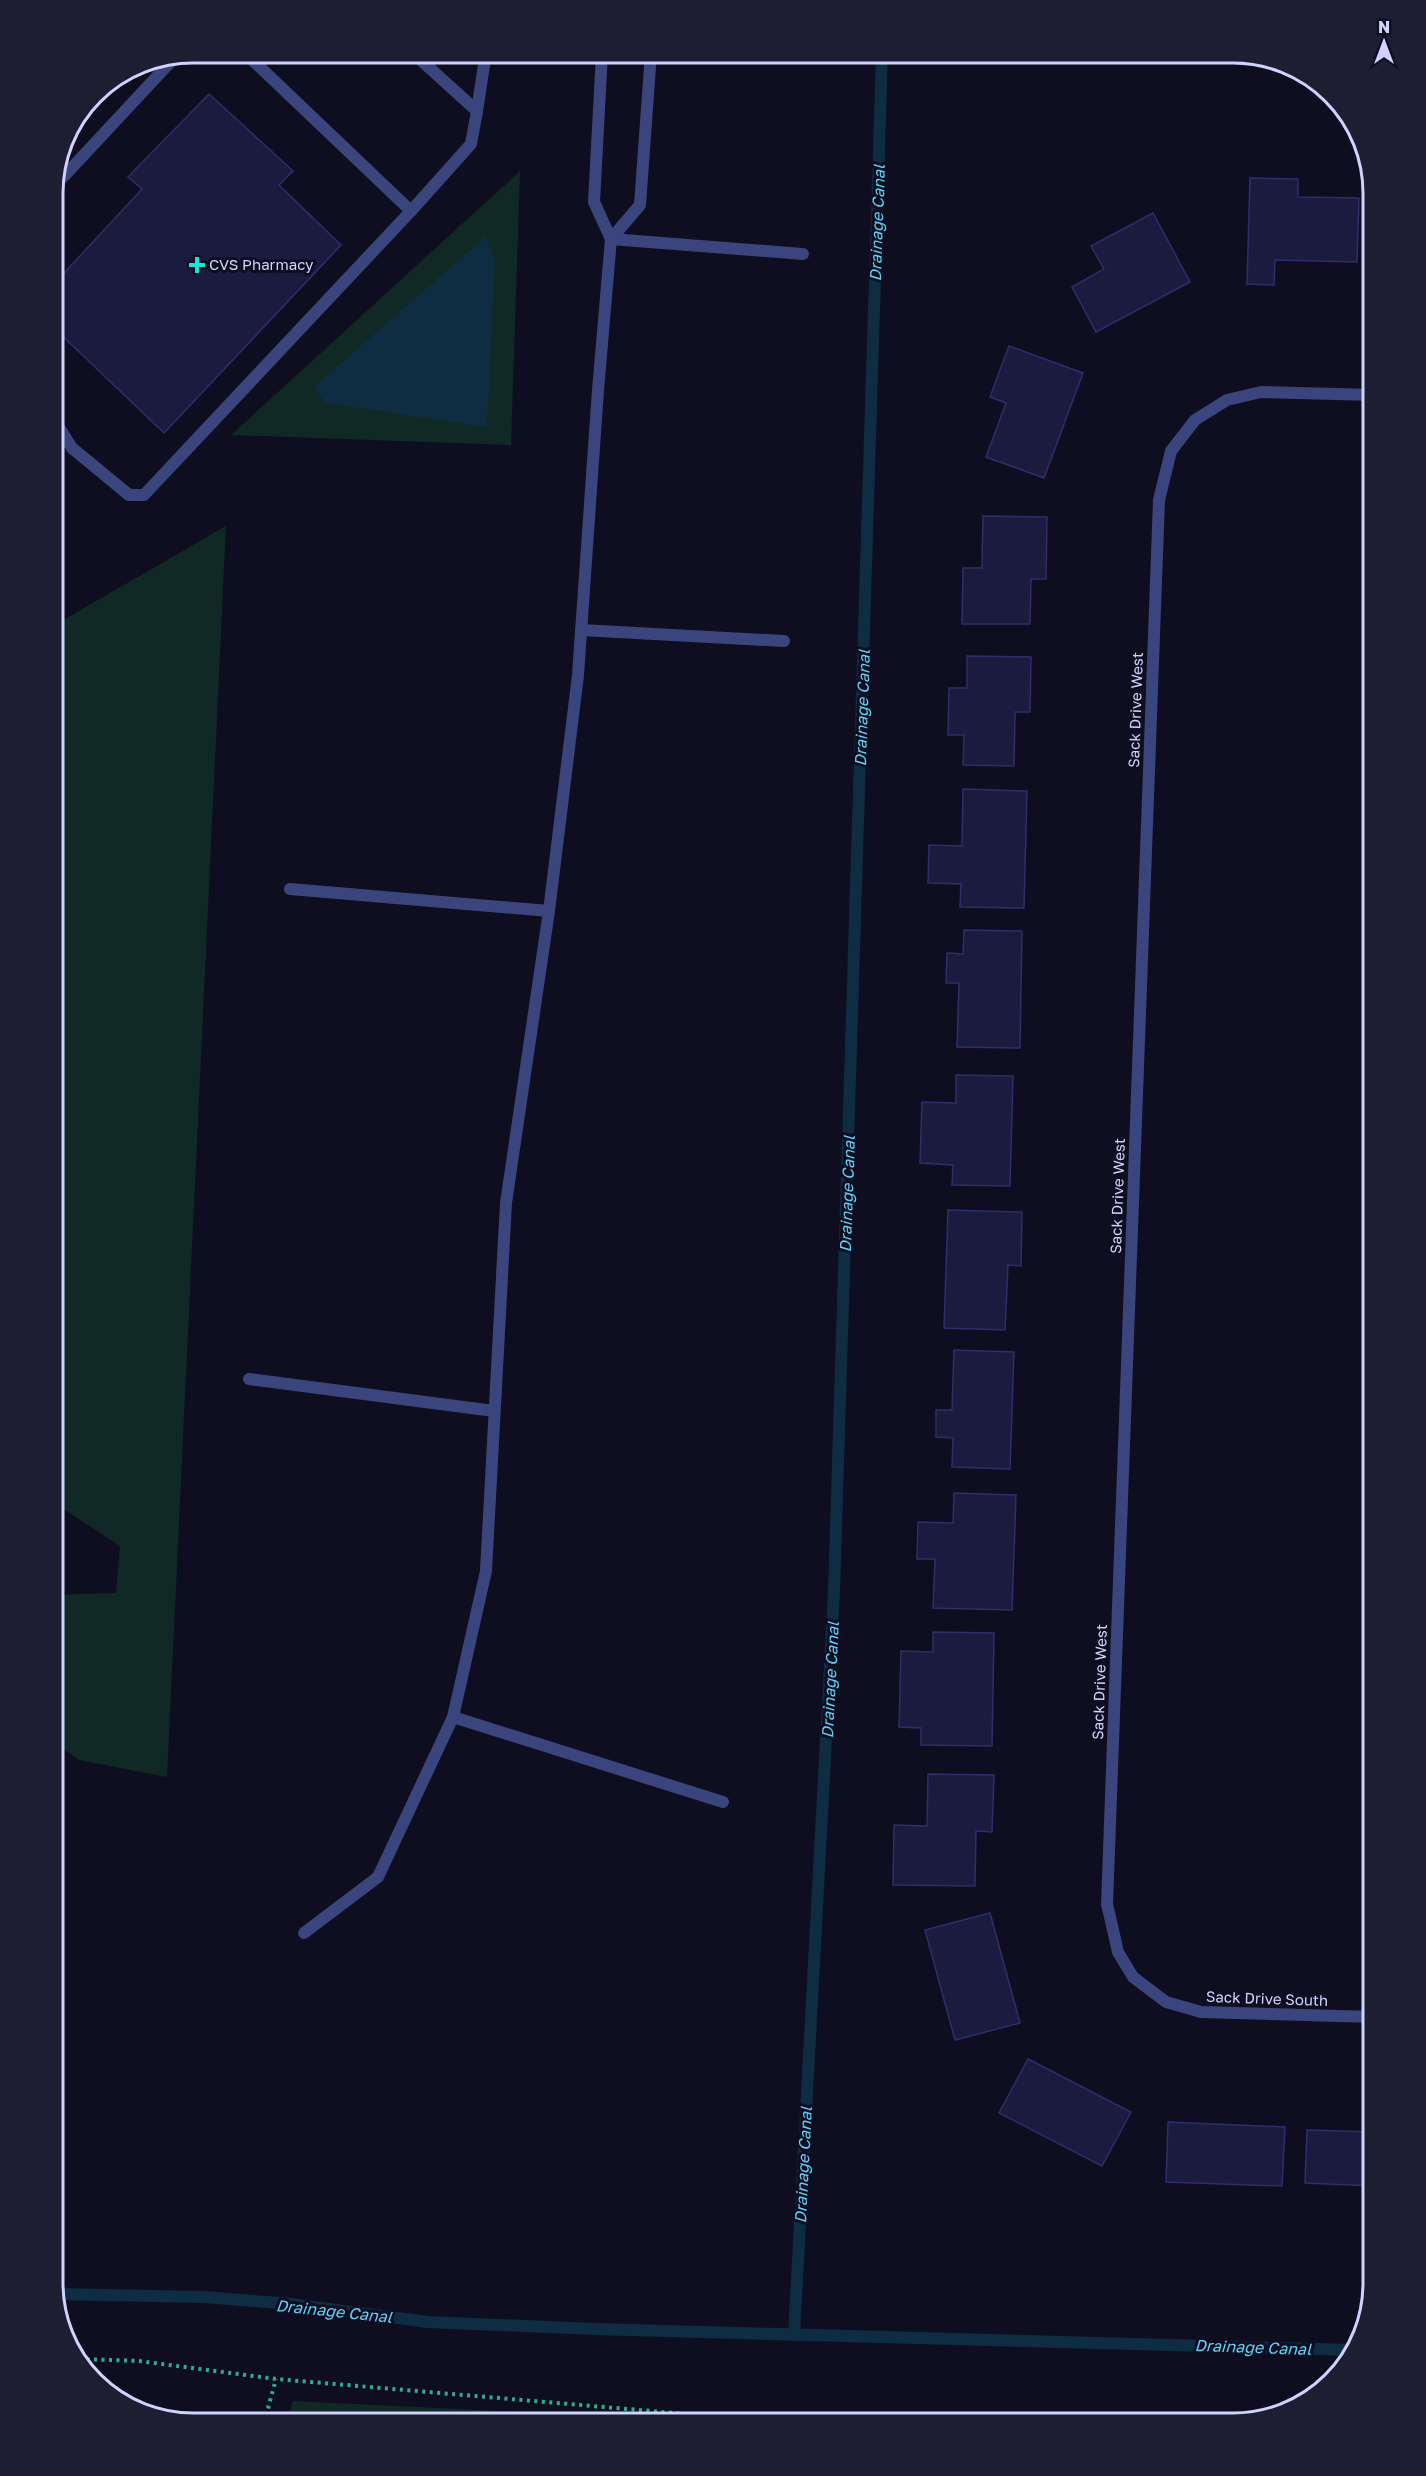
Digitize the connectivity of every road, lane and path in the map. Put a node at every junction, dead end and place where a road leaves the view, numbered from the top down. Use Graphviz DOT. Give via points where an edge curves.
graph roads {
  1 [pos="256,63"];
  2 [pos="425,63"];
  3 [pos="484,63"];
  4 [pos="601,63"];
  5 [pos="650,63"];
  6 [pos="167,66"];
  7 [pos="477,111"];
  8 [pos="64,176"];
  9 [pos="411,211"];
  10 [pos="611,239"];
  11 [pos="803,254"];
  12 [pos="1363,395"];
  13 [pos="63,434"];
  14 [pos="581,630"];
  15 [pos="784,641"];
  16 [pos="290,889"];
  17 [pos="549,911"];
  18 [pos="249,1379"];
  19 [pos="494,1411"];
  20 [pos="453,1717"];
  21 [pos="723,1802"];
  22 [pos="304,1933"];
  23 [pos="1133,1977"];
  24 [pos="1363,2017"];
  25 [pos="88,2359"];
  26 [pos="276,2379"];
  27 [pos="267,2413"];
  28 [pos="675,2413"];
  1 -- 9 [label="street"];
  2 -- 7 [label="street"];
  3 -- 7 [label="street"];
  4 -- 10 [label="street" via="594,202"];
  5 -- 10 [label="street" via="640,205"];
  6 -- 8 [label="street"];
  7 -- 9 [label="street" via="471,144"];
  9 -- 13 [label="street" via="144,495 129,495 72,448"];
  10 -- 11 [label="street"];
  10 -- 14 [label="street"];
  12 -- 23 [label="street, Sack Drive West" via="1262,392 1227,400 1195,420 1171,451 1159,500 1107,1904 1118,1952"];
  14 -- 15 [label="street"];
  14 -- 17 [label="street"];
  16 -- 17 [label="street"];
  17 -- 19 [label="street" via="506,1203"];
  18 -- 19 [label="street"];
  19 -- 20 [label="street" via="486,1571"];
  20 -- 21 [label="street"];
  20 -- 22 [label="street" via="378,1877"];
  23 -- 24 [label="street, Sack Drive South" via="1166,2002 1201,2012"];
  25 -- 26 [label="path" via="140,2361"];
  26 -- 27 [label="path"];
  26 -- 28 [label="path"];
}
